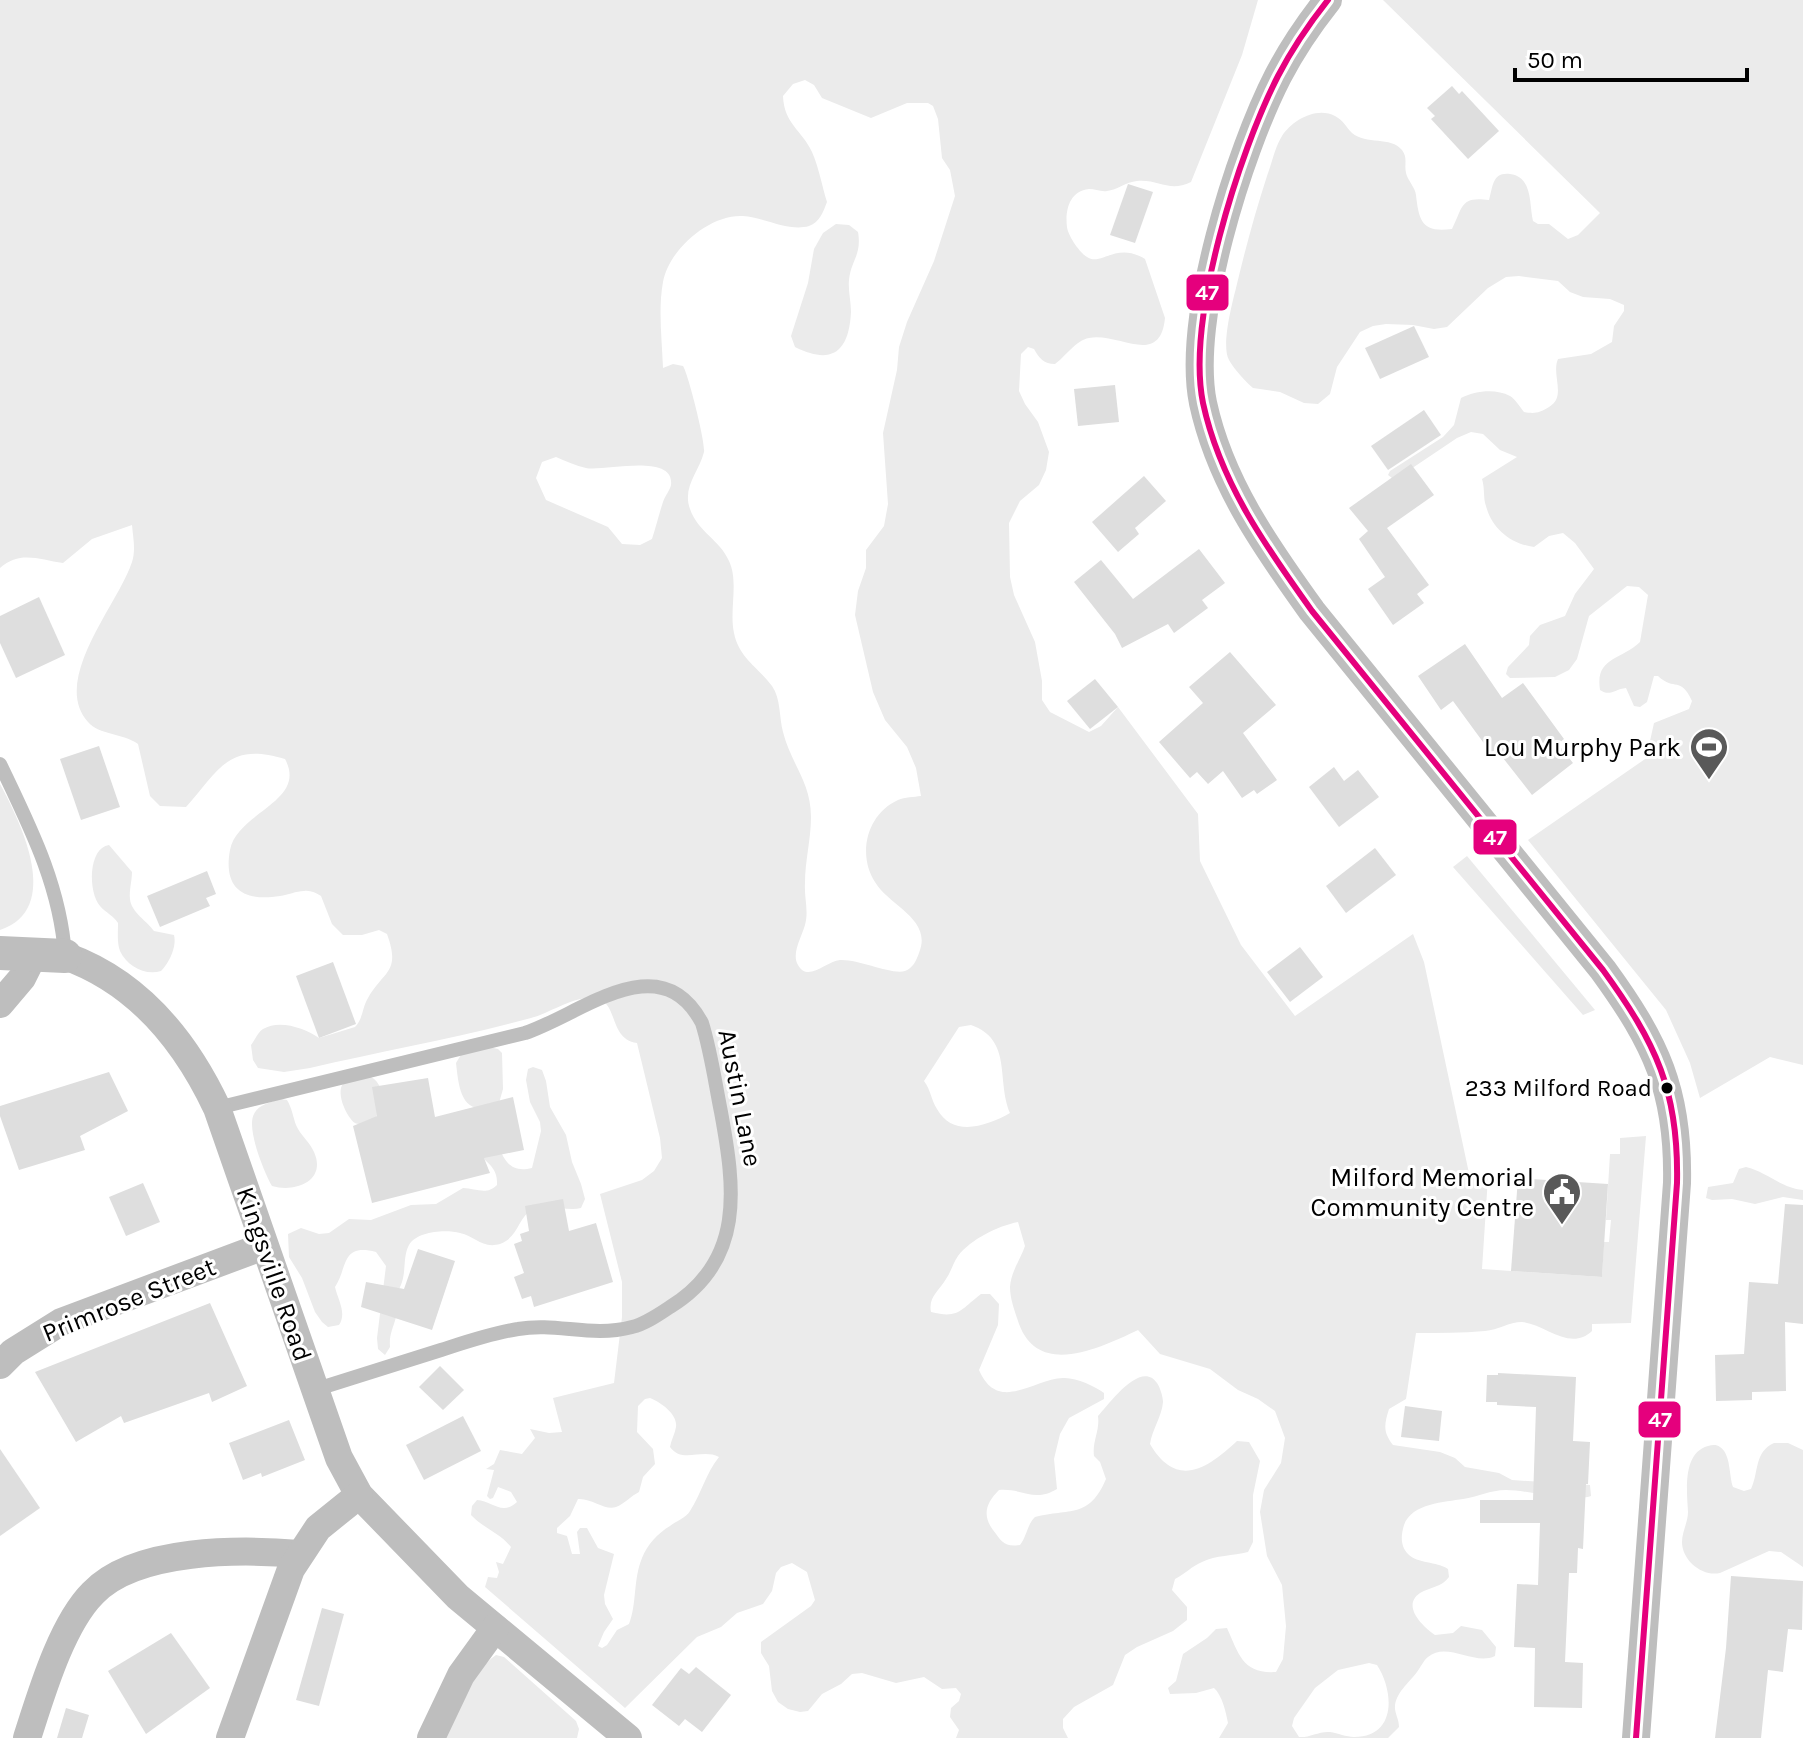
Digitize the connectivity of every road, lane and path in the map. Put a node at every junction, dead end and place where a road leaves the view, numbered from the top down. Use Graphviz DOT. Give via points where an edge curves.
graph roads {
  1 [pos="1328,0"];
  2 [pos="0,764"];
  3 [pos="0,953"];
  4 [pos="50,954"];
  5 [pos="0,1004"];
  6 [pos="217,1108"];
  7 [pos="264,1246"];
  8 [pos="0,1365"];
  9 [pos="314,1390"];
  10 [pos="359,1495"];
  11 [pos="299,1554"];
  12 [pos="495,1628"];
  13 [pos="610,1732"];
  14 [pos="27,1738"];
  15 [pos="230,1738"];
  16 [pos="431,1738"];
  17 [pos="1636,1738"];
  1 -- 17 [label="street" via="1278,76 1239,173 1202,322 1198,360 1203,405 1230,484 1276,560 1603,970 1633,1011 1663,1071 1675,1126 1677,1183"];
  2 -- 4 [label="lane" via="41,852 63,924"];
  3 -- 4 [label="street"];
  4 -- 5 [label="street"];
  4 -- 6 [label="street, Kingsville Road" via="124,985 190,1057"];
  6 -- 7 [label="street, Kingsville Road"];
  6 -- 9 [label="lane, Austin Lane" via="525,1033 627,988 652,985 677,992 702,1023 729,1155 731,1197 720,1254 692,1291 637,1326 591,1333 518,1329"];
  7 -- 8 [label="street, Primrose Street" via="61,1322"];
  7 -- 9 [label="street, Kingsville Road"];
  9 -- 10 [label="street, Kingsville Road"];
  10 -- 11 [label="street" via="318,1528"];
  10 -- 12 [label="street, Kingsville Road"];
  11 -- 14 [label="street" via="209,1553 143,1565 108,1580 81,1609 63,1642"];
  11 -- 15 [label="street" via="281,1590"];
  12 -- 13 [label="street, Kingsville Road"];
  12 -- 16 [label="street" via="461,1675"];
}
